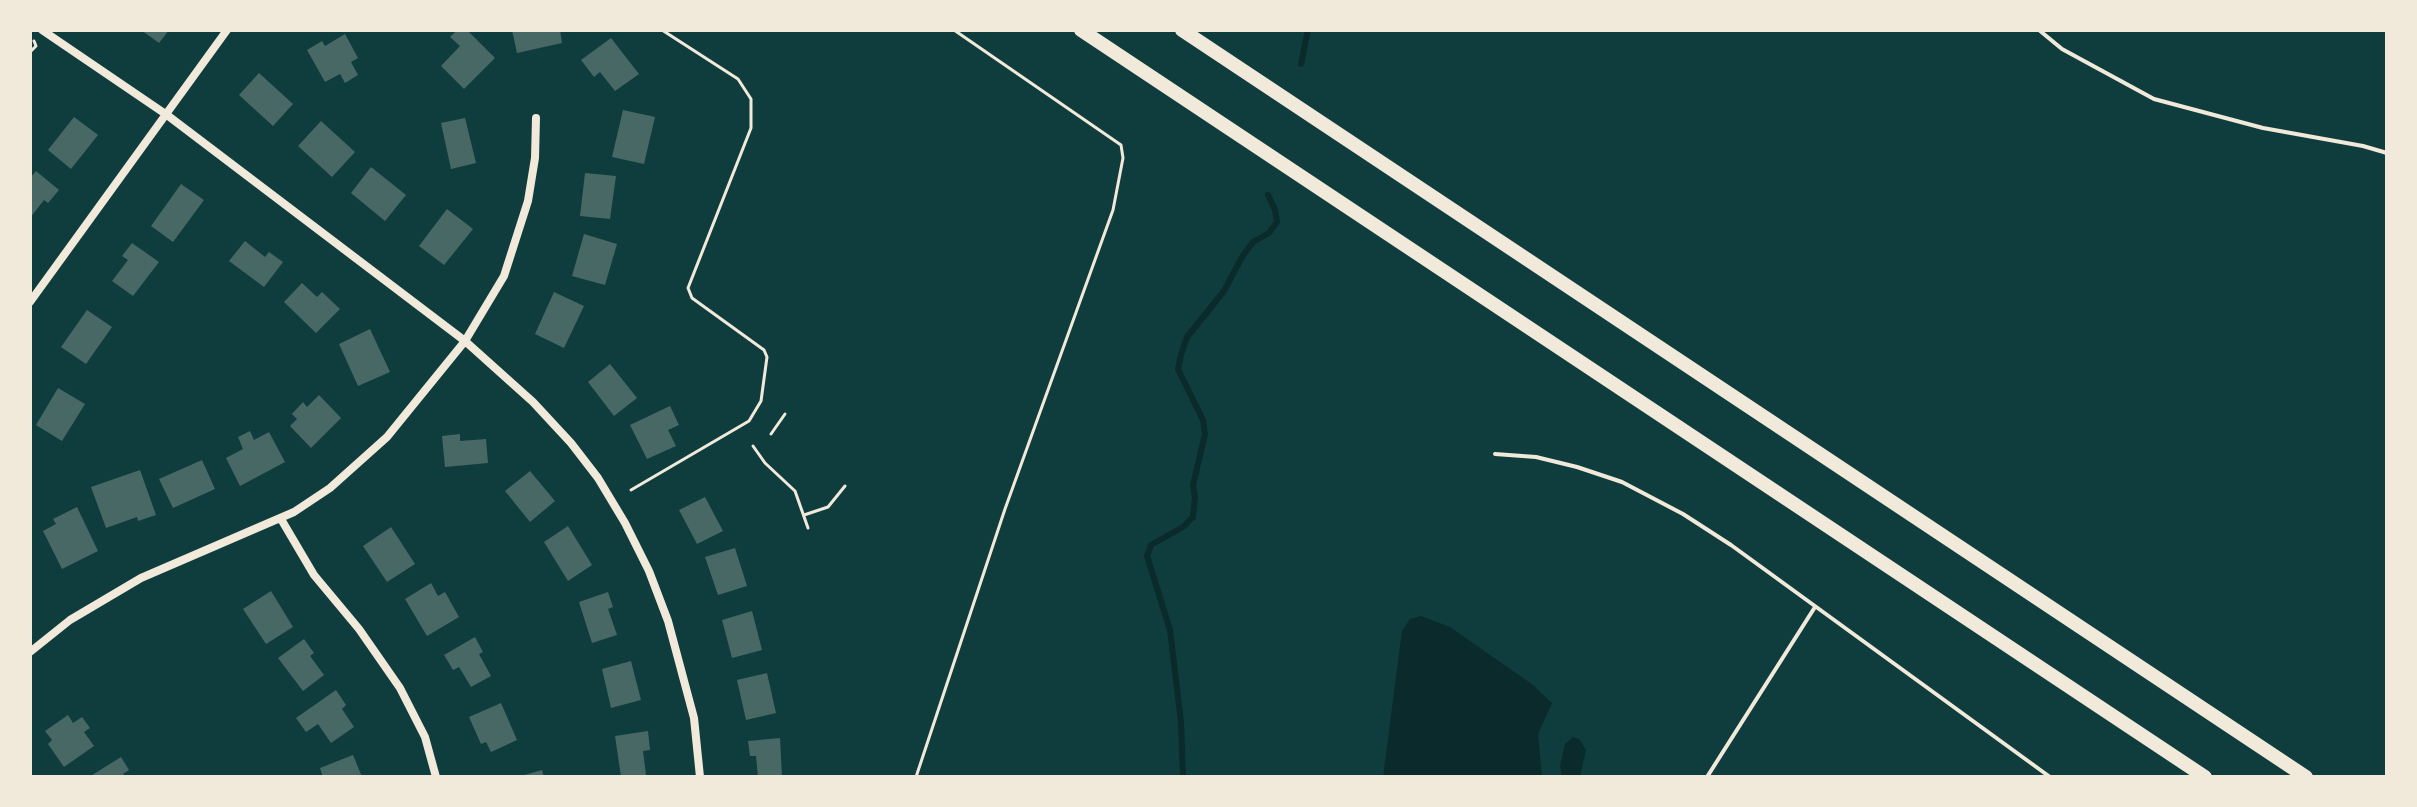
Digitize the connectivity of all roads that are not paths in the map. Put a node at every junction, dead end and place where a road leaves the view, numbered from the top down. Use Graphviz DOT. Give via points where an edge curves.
graph roads {
  1 [pos="42,30"];
  2 [pos="227,30"];
  3 [pos="1081,30"];
  4 [pos="1182,30"];
  5 [pos="2039,30"];
  6 [pos="167,115"];
  7 [pos="536,118"];
  8 [pos="2387,153"];
  9 [pos="30,302"];
  10 [pos="465,341"];
  11 [pos="1495,454"];
  12 [pos="281,519"];
  13 [pos="1815,607"];
  14 [pos="30,652"];
  15 [pos="436,777"];
  16 [pos="700,777"];
  17 [pos="1707,777"];
  18 [pos="2050,777"];
  19 [pos="2205,777"];
  20 [pos="2306,777"];
  1 -- 6 [label="street"];
  2 -- 6 [label="street"];
  3 -- 19 [label="highway"];
  4 -- 20 [label="highway"];
  5 -- 8 [label="lane" via="2062,49 2154,99"];
  6 -- 9 [label="street"];
  6 -- 10 [label="street"];
  7 -- 10 [label="street" via="535,158 519,235 504,276"];
  10 -- 12 [label="street" via="356,467"];
  10 -- 16 [label="street" via="571,443 625,523 668,621 694,718"];
  11 -- 13 [label="lane" via="1561,462 1640,490 1731,545"];
  12 -- 14 [label="street" via="141,578 80,613"];
  12 -- 15 [label="street" via="314,575 400,688 425,737"];
  13 -- 17 [label="lane"];
  13 -- 18 [label="lane"];
}
